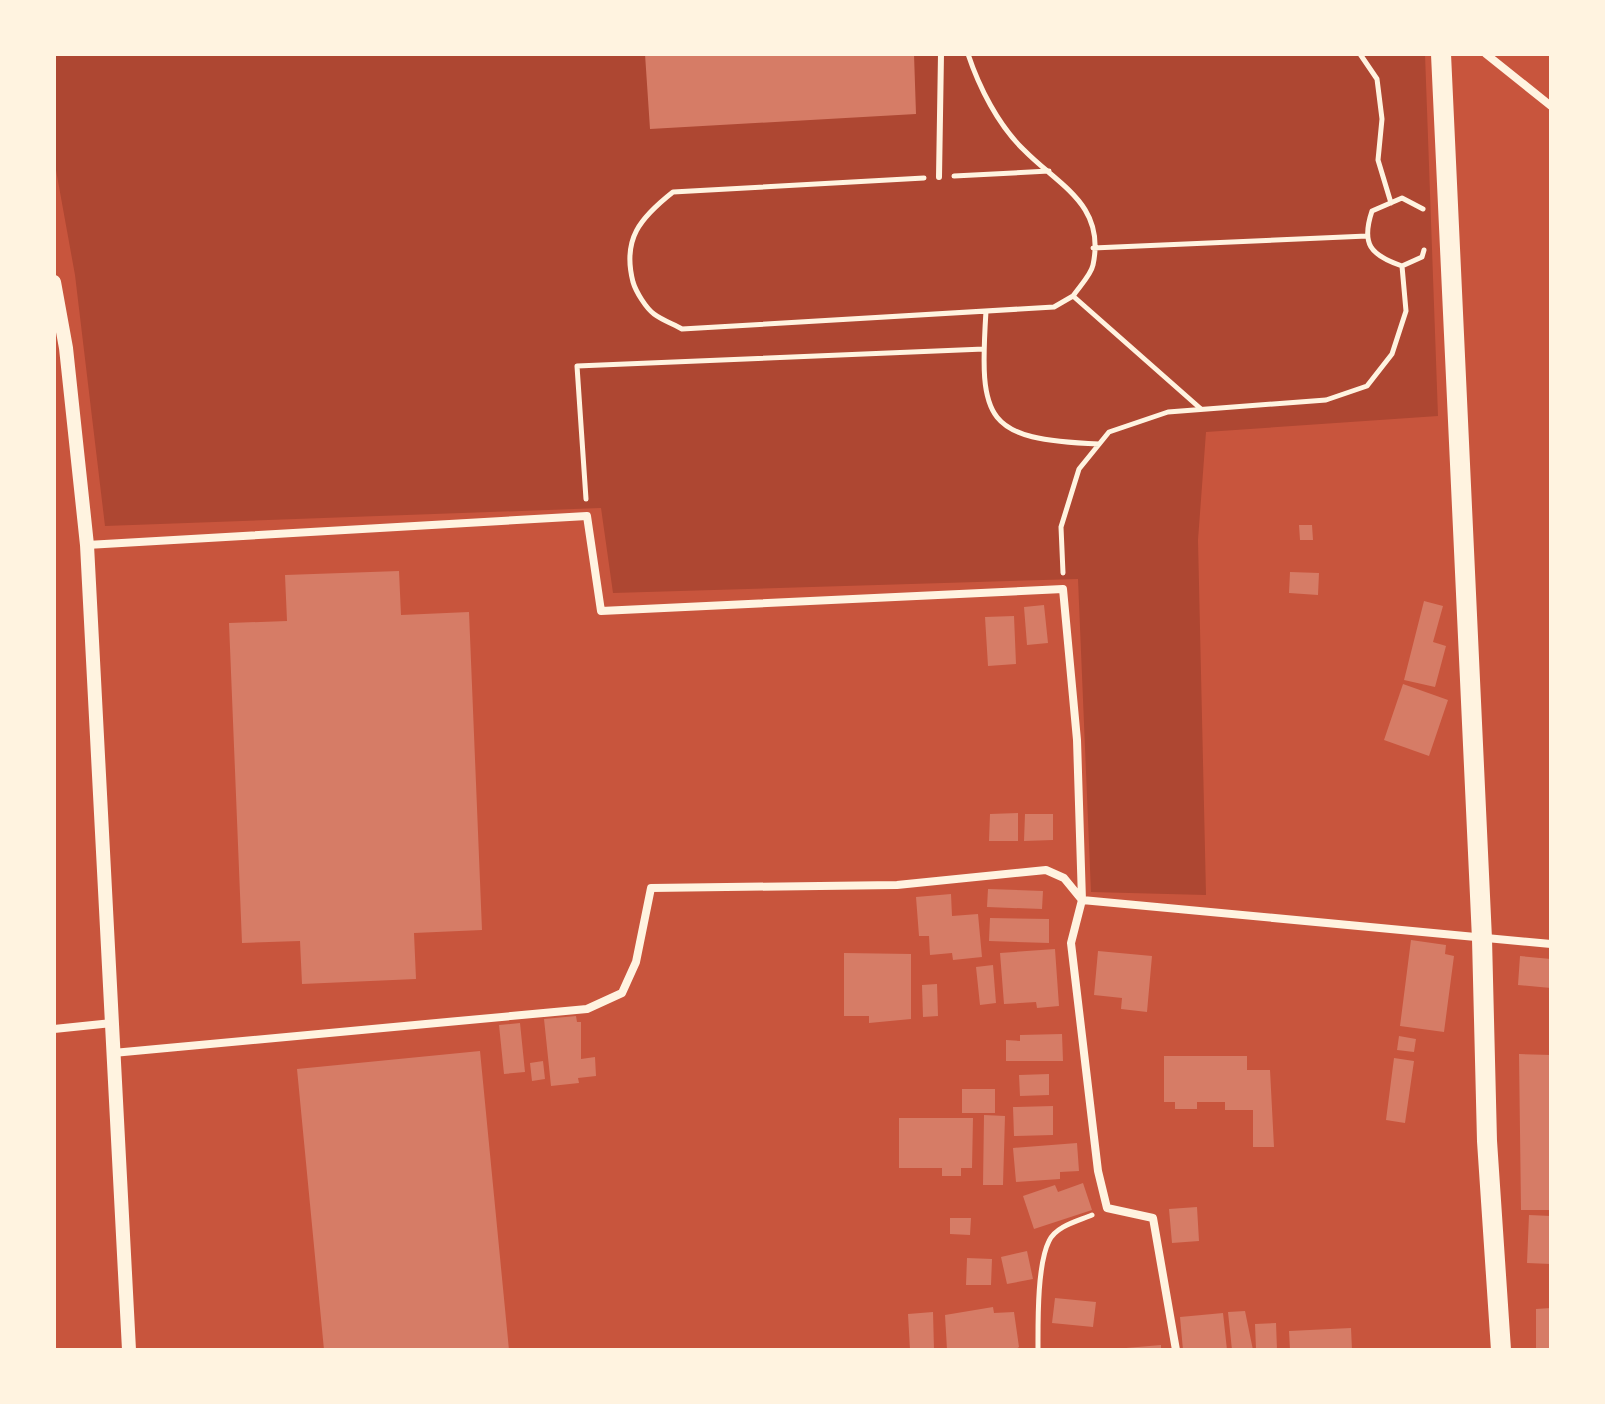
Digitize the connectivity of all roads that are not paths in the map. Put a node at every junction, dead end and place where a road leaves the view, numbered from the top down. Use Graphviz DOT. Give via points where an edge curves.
graph roads {
  1 [pos="941,54"];
  2 [pos="1441,54"];
  3 [pos="1486,54"];
  4 [pos="1551,106"];
  5 [pos="939,177"];
  6 [pos="54,282"];
  7 [pos="87,545"];
  8 [pos="1082,900"];
  9 [pos="1482,939"];
  10 [pos="1551,944"];
  11 [pos="112,1023"];
  12 [pos="54,1029"];
  13 [pos="113,1053"];
  14 [pos="129,1350"];
  15 [pos="1176,1350"];
  16 [pos="1501,1350"];
  1 -- 5 [label="lane"];
  2 -- 9 [label="main road" via="1439,233"];
  3 -- 4 [label="street"];
  6 -- 7 [label="street"];
  7 -- 8 [label="street" via="587,516 601,611 1063,589 1077,740"];
  7 -- 11 [label="street"];
  8 -- 9 [label="street"];
  8 -- 13 [label="street" via="1064,878 1046,870 897,885 651,888 636,962 622,993 587,1009"];
  8 -- 15 [label="street" via="1071,943 1098,1171 1107,1208 1153,1218"];
  9 -- 10 [label="street"];
  9 -- 16 [label="main road" via="1487,1141"];
  11 -- 12 [label="street"];
  11 -- 13 [label="street"];
  13 -- 14 [label="street"];
}
